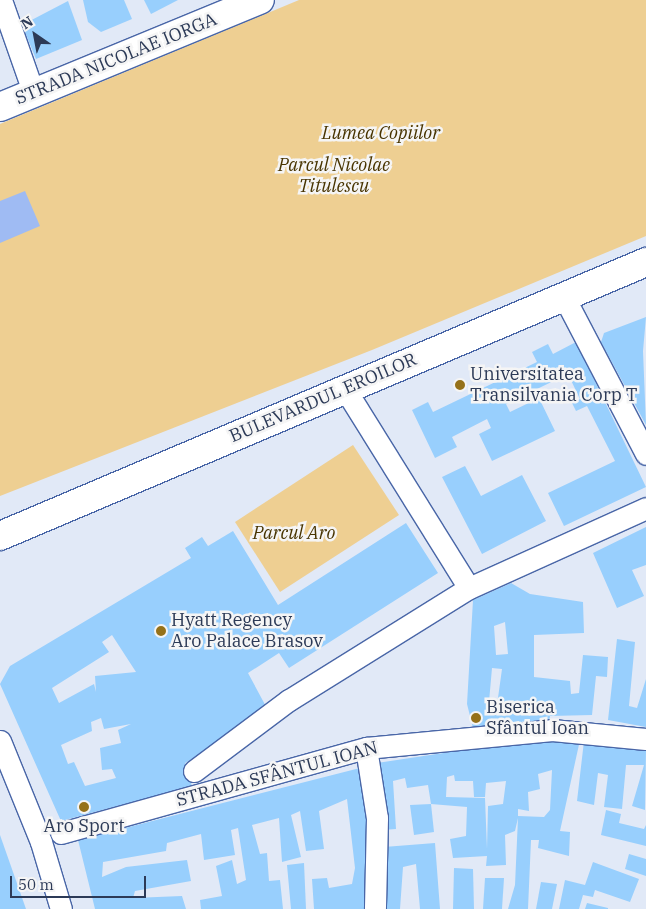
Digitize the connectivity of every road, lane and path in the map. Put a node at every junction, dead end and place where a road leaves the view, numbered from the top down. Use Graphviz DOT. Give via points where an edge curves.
graph roads {
  1 [pos="1,0"];
  2 [pos="260,0"];
  3 [pos="5,26"];
  4 [pos="34,94"];
  5 [pos="0,107"];
  6 [pos="646,262"];
  7 [pos="564,296"];
  8 [pos="345,389"];
  9 [pos="646,454"];
  10 [pos="646,508"];
  11 [pos="0,536"];
  12 [pos="460,585"];
  13 [pos="646,739"];
  14 [pos="0,741"];
  15 [pos="366,748"];
  16 [pos="194,771"];
  17 [pos="61,833"];
  18 [pos="61,909"];
  19 [pos="375,909"];
  1 -- 3 [label="street"];
  2 -- 4 [label="main road, STRADA NICOLAE IORGA"];
  3 -- 4 [label="street"];
  4 -- 5 [label="main road, STRADA NICOLAE IORGA"];
  6 -- 7 [label="main road, BULEVARDUL EROILOR"];
  7 -- 8 [label="main road, BULEVARDUL EROILOR"];
  7 -- 9 [label="street"];
  8 -- 11 [label="main road, BULEVARDUL EROILOR"];
  8 -- 12 [label="street"];
  10 -- 12 [label="street"];
  12 -- 16 [label="street" via="289,700"];
  13 -- 15 [label="street, STRADA SFÂNTUL IOAN" via="552,730"];
  14 -- 18 [label="street" via="41,842"];
  15 -- 17 [label="street, STRADA SFÂNTUL IOAN"];
  15 -- 19 [label="street" via="377,818"];
}
